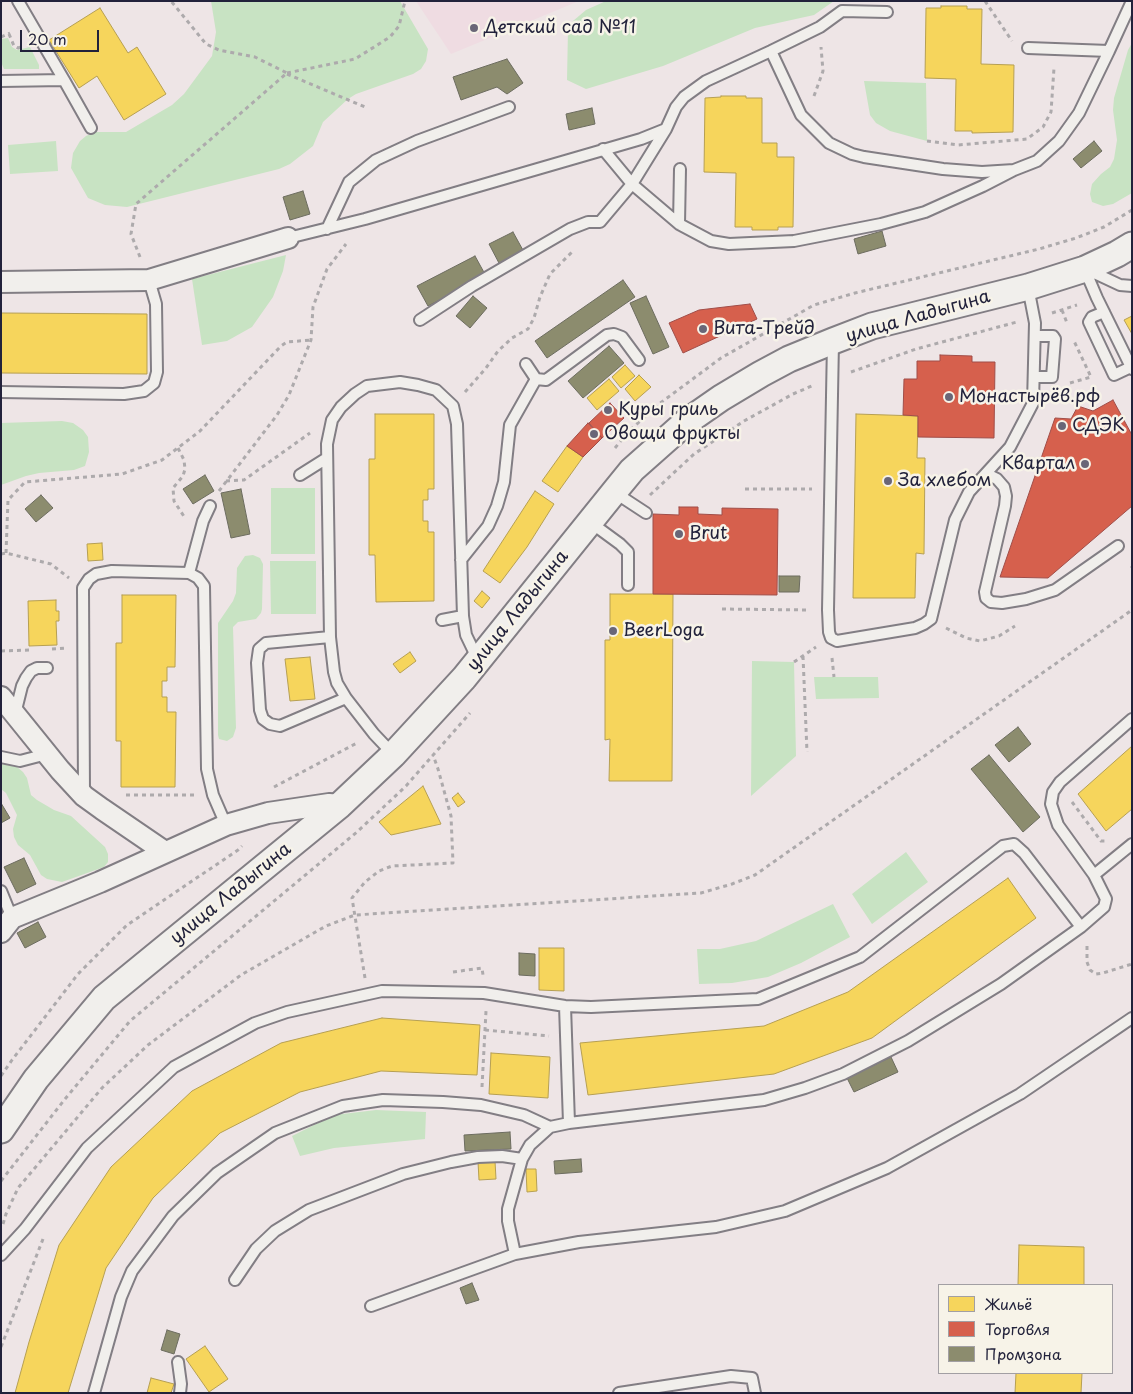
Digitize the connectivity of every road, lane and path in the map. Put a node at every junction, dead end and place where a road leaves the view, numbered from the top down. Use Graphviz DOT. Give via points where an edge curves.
graph roads {
  1 [pos="18,1"];
  2 [pos="171,1"];
  3 [pos="405,1"];
  4 [pos="986,1"];
  5 [pos="1132,1"];
  6 [pos="887,12"];
  7 [pos="1132,22"];
  8 [pos="1118,35"];
  9 [pos="1028,48"];
  10 [pos="1109,51"];
  11 [pos="771,52"];
  12 [pos="1054,72"];
  13 [pos="287,74"];
  14 [pos="64,80"];
  15 [pos="1,81"];
  16 [pos="510,107"];
  17 [pos="365,108"];
  18 [pos="91,128"];
  19 [pos="666,129"];
  20 [pos="927,141"];
  21 [pos="603,149"];
  22 [pos="680,169"];
  23 [pos="1014,170"];
  24 [pos="632,184"];
  25 [pos="365,219"];
  26 [pos="600,222"];
  27 [pos="679,224"];
  28 [pos="326,229"];
  29 [pos="288,238"];
  30 [pos="1132,245"];
  31 [pos="1085,269"];
  32 [pos="149,280"];
  33 [pos="1,282"];
  34 [pos="1132,286"];
  35 [pos="1028,287"];
  36 [pos="1097,298"];
  37 [pos="1104,312"];
  38 [pos="1034,318"];
  39 [pos="420,320"];
  40 [pos="1036,336"];
  41 [pos="311,340"];
  42 [pos="833,341"];
  43 [pos="1120,346"];
  44 [pos="1104,354"];
  45 [pos="1035,355"];
  46 [pos="1054,355"];
  47 [pos="639,360"];
  48 [pos="526,364"];
  49 [pos="1131,368"];
  50 [pos="832,378"];
  51 [pos="1034,378"];
  52 [pos="536,379"];
  53 [pos="1,392"];
  54 [pos="453,406"];
  55 [pos="759,412"];
  56 [pos="332,420"];
  57 [pos="178,448"];
  58 [pos="327,458"];
  59 [pos="987,474"];
  60 [pos="300,475"];
  61 [pos="226,481"];
  62 [pos="745,489"];
  63 [pos="830,489"];
  64 [pos="614,492"];
  65 [pos="210,506"];
  66 [pos="646,513"];
  67 [pos="589,521"];
  68 [pos="198,539"];
  69 [pos="1118,546"];
  70 [pos="6,553"];
  71 [pos="1,554"];
  72 [pos="460,560"];
  73 [pos="51,564"];
  74 [pos="189,573"];
  75 [pos="628,585"];
  76 [pos="722,609"];
  77 [pos="803,610"];
  78 [pos="1132,610"];
  79 [pos="463,616"];
  80 [pos="931,619"];
  81 [pos="442,620"];
  82 [pos="1015,626"];
  83 [pos="330,637"];
  84 [pos="831,638"];
  85 [pos="803,656"];
  86 [pos="478,661"];
  87 [pos="794,662"];
  88 [pos="47,668"];
  89 [pos="1,697"];
  90 [pos="346,698"];
  91 [pos="16,714"];
  92 [pos="1132,719"];
  93 [pos="374,734"];
  94 [pos="807,752"];
  95 [pos="47,754"];
  96 [pos="393,755"];
  97 [pos="433,755"];
  98 [pos="1,757"];
  99 [pos="275,787"];
  100 [pos="268,789"];
  101 [pos="124,795"];
  102 [pos="213,795"];
  103 [pos="84,796"];
  104 [pos="340,805"];
  105 [pos="1073,805"];
  106 [pos="268,813"];
  107 [pos="226,825"];
  108 [pos="1109,842"];
  109 [pos="1132,844"];
  110 [pos="166,852"];
  111 [pos="1094,875"];
  112 [pos="1,891"];
  113 [pos="355,915"];
  114 [pos="5,922"];
  115 [pos="1084,924"];
  116 [pos="1132,964"];
  117 [pos="363,970"];
  118 [pos="566,1006"];
  119 [pos="477,1010"];
  120 [pos="486,1010"];
  121 [pos="495,1011"];
  122 [pos="1132,1018"];
  123 [pos="485,1030"];
  124 [pos="540,1036"];
  125 [pos="1,1076"];
  126 [pos="481,1105"];
  127 [pos="569,1123"];
  128 [pos="550,1127"];
  129 [pos="1,1130"];
  130 [pos="522,1159"];
  131 [pos="47,1234"];
  132 [pos="515,1254"];
  133 [pos="1,1255"];
  134 [pos="235,1280"];
  135 [pos="371,1306"];
  136 [pos="1,1347"];
  137 [pos="178,1362"];
  138 [pos="94,1393"];
  139 [pos="180,1393"];
  140 [pos="619,1393"];
  141 [pos="755,1393"];
  1 -- 14 [label="lane"];
  2 -- 13 [label="path" via="206,44 255,58"];
  3 -- 13 [label="path" via="399,26 390,37 355,59"];
  4 -- 9 [label="path" via="1011,40 1017,46"];
  5 -- 8 [label="lane"];
  6 -- 11 [label="lane" via="842,11 820,27"];
  7 -- 8 [label="lane"];
  8 -- 10 [label="lane"];
  9 -- 10 [label="lane"];
  10 -- 23 [label="lane" via="1079,113 1059,141 1038,161"];
  11 -- 19 [label="lane" via="694,88 676,107"];
  11 -- 23 [label="lane" via="801,116 828,143 864,157 943,169"];
  12 -- 20 [label="path" via="1051,112 1043,127 1027,139 958,145"];
  13 -- 17 [label="path"];
  13 -- 32 [label="path" via="136,204 131,234"];
  14 -- 15 [label="lane"];
  14 -- 18 [label="lane"];
  16 -- 28 [label="lane" via="417,140 376,160 349,182"];
  19 -- 21 [label="lane"];
  19 -- 24 [label="lane"];
  21 -- 24 [label="lane"];
  21 -- 25 [label="lane"];
  22 -- 27 [label="lane"];
  23 -- 27 [label="lane" via="924,212 794,241 729,244 710,241"];
  24 -- 26 [label="lane"];
  24 -- 27 [label="lane"];
  25 -- 28 [label="lane"];
  25 -- 41 [label="path" via="327,269 312,307"];
  26 -- 39 [label="lane" via="588,222 570,229"];
  26 -- 54 [label="path" via="550,274 528,329 498,351"];
  28 -- 29 [label="lane"];
  29 -- 32 [label="street"];
  30 -- 31 [label="street, улица Ладыгина"];
  31 -- 34 [label="lane" via="1120,286"];
  31 -- 35 [label="street, улица Ладыгина"];
  31 -- 36 [label="lane"];
  32 -- 33 [label="street"];
  32 -- 53 [label="lane" via="156,304 157,372 154,383 144,390 124,394"];
  35 -- 38 [label="lane"];
  35 -- 42 [label="street, улица Ладыгина" via="872,326"];
  36 -- 37 [label="lane"];
  36 -- 38 [label="path"];
  37 -- 43 [label="lane"];
  37 -- 44 [label="lane" via="1089,322"];
  38 -- 40 [label="lane"];
  38 -- 50 [label="path" via="916,349"];
  40 -- 45 [label="lane"];
  40 -- 46 [label="lane" via="1055,337"];
  41 -- 57 [label="path" via="287,342 280,346 200,431"];
  41 -- 61 [label="path" via="289,395 277,415"];
  42 -- 50 [label="lane"];
  42 -- 64 [label="street, улица Ладыгина" via="789,360 715,401 632,470"];
  43 -- 44 [label="lane"];
  43 -- 49 [label="lane"];
  44 -- 49 [label="lane" via="1114,375"];
  45 -- 46 [label="lane"];
  45 -- 51 [label="lane"];
  46 -- 51 [label="lane" via="1052,377"];
  47 -- 52 [label="lane" via="622,337 607,335 546,380"];
  48 -- 52 [label="lane"];
  50 -- 55 [label="path"];
  50 -- 63 [label="lane"];
  51 -- 59 [label="lane" via="1033,402 1010,447"];
  52 -- 72 [label="lane" via="510,425 504,482 497,506 488,526"];
  54 -- 56 [label="lane" via="436,390 400,382 367,386 341,407"];
  54 -- 72 [label="lane" via="457,424"];
  56 -- 58 [label="lane"];
  56 -- 61 [label="path" via="304,436 244,480"];
  57 -- 68 [label="path" via="185,469 173,488 174,501"];
  57 -- 70 [label="path" via="162,460 122,474 25,482 8,500"];
  58 -- 60 [label="lane"];
  58 -- 83 [label="lane"];
  59 -- 69 [label="lane" via="1004,487 1006,496 985,592 991,602 1026,600 1055,590"];
  59 -- 80 [label="lane" via="969,492 955,520"];
  61 -- 65 [label="path"];
  62 -- 63 [label="path"];
  63 -- 84 [label="lane" via="828,610"];
  64 -- 66 [label="lane"];
  64 -- 67 [label="street, улица Ладыгина"];
  65 -- 68 [label="lane"];
  67 -- 75 [label="lane" via="628,552"];
  67 -- 86 [label="street, улица Ладыгина"];
  68 -- 74 [label="lane"];
  70 -- 71 [label="path"];
  70 -- 73 [label="path"];
  72 -- 79 [label="lane"];
  74 -- 102 [label="lane" via="204,586 207,768"];
  74 -- 103 [label="lane" via="112,571 96,574 83,588"];
  76 -- 77 [label="path"];
  78 -- 113 [label="path" via="755,875 701,893"];
  79 -- 81 [label="lane"];
  79 -- 86 [label="lane" via="466,635"];
  80 -- 82 [label="path" via="958,635 980,640 999,636"];
  80 -- 84 [label="lane" via="915,628 837,641"];
  83 -- 90 [label="lane" via="334,672"];
  83 -- 90 [label="lane" via="266,643 259,649 260,710 263,719 280,726"];
  84 -- 85 [label="path"];
  85 -- 87 [label="path"];
  85 -- 94 [label="path"];
  86 -- 96 [label="street, улица Ладыгина"];
  88 -- 91 [label="lane" via="37,668 26,678"];
  89 -- 91 [label="street"];
  90 -- 93 [label="lane"];
  91 -- 95 [label="street"];
  92 -- 111 [label="lane" via="1060,782 1053,792 1051,804 1058,825"];
  93 -- 96 [label="lane"];
  93 -- 99 [label="path"];
  95 -- 98 [label="lane" via="20,761"];
  95 -- 103 [label="street"];
  96 -- 104 [label="street, улица Ладыгина"];
  97 -- 113 [label="path" via="451,816 453,863 392,866 379,871 364,882 352,898"];
  99 -- 100 [label="path"];
  99 -- 106 [label="path"];
  101 -- 102 [label="path"];
  102 -- 107 [label="lane"];
  103 -- 110 [label="street"];
  104 -- 106 [label="street"];
  104 -- 129 [label="street, улица Ладыгина" via="104,998 36,1079"];
  105 -- 108 [label="path" via="1102,841"];
  106 -- 107 [label="street"];
  106 -- 125 [label="path" via="238,850 127,925 78,974"];
  107 -- 110 [label="street"];
  109 -- 111 [label="lane"];
  110 -- 114 [label="street"];
  111 -- 115 [label="lane" via="1106,899 1104,907"];
  112 -- 114 [label="lane"];
  113 -- 117 [label="path"];
  115 -- 116 [label="path" via="1090,970 1096,974 1103,973"];
  115 -- 118 [label="lane" via="1014,844 1003,846 860,957 758,999"];
  115 -- 127 [label="lane" via="1001,984 908,1041 843,1074 764,1100"];
  118 -- 127 [label="lane"];
  118 -- 133 [label="lane" via="484,993 382,991 287,1012 256,1023 174,1067 87,1148"];
  119 -- 120 [label="path"];
  120 -- 121 [label="path"];
  120 -- 123 [label="path"];
  122 -- 132 [label="lane" via="1020,1094 888,1168 785,1211 716,1227 579,1242"];
  123 -- 124 [label="path"];
  123 -- 126 [label="path"];
  126 -- 128 [label="lane" via="524,1115"];
  126 -- 138 [label="lane" via="383,1100 343,1106 274,1133 217,1173 173,1216 132,1271 121,1297"];
  127 -- 128 [label="lane"];
  128 -- 130 [label="lane" via="530,1145"];
  130 -- 132 [label="lane" via="508,1209"];
  130 -- 134 [label="lane" via="502,1156 451,1162 403,1174 309,1210 275,1231 256,1249"];
  131 -- 136 [label="path"];
  132 -- 135 [label="lane"];
  137 -- 139 [label="lane"];
  140 -- 141 [label="lane" via="731,1376 752,1378"];
}
